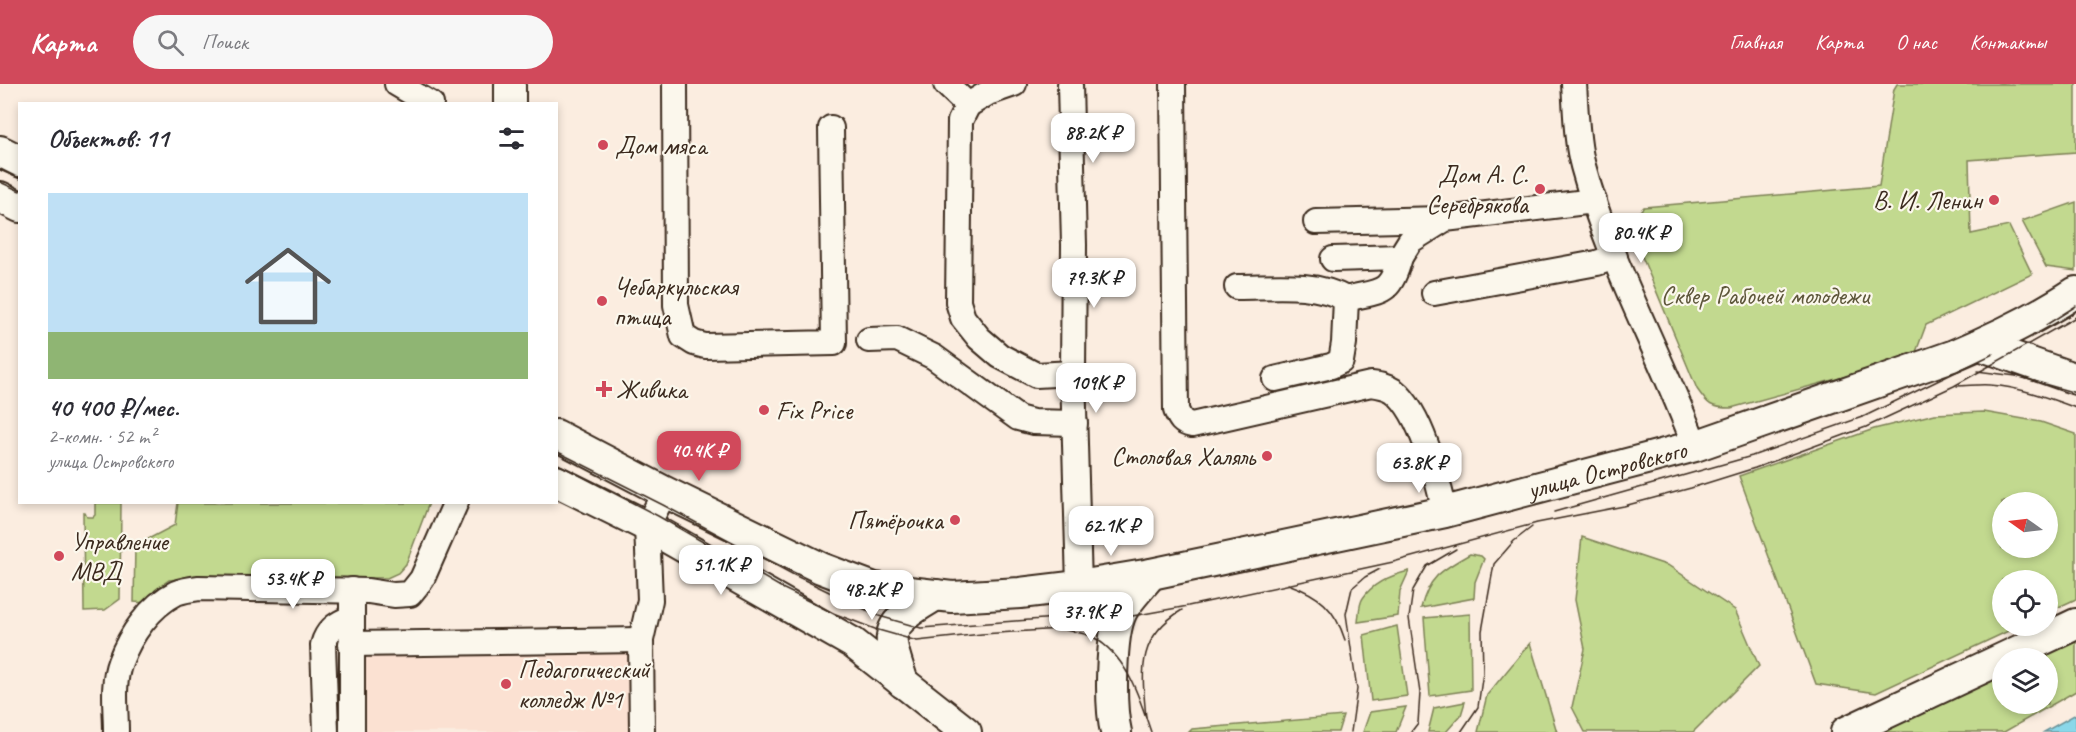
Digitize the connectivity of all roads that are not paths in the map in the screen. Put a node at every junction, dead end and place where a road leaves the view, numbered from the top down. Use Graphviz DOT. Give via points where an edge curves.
graph roads {
  1 [pos="397,84"];
  2 [pos="510,84"];
  3 [pos="675,84"];
  4 [pos="946,84"];
  5 [pos="1014,84"];
  6 [pos="1070,84"];
  7 [pos="1173,84"];
  8 [pos="1574,84"];
  9 [pos="428,102"];
  10 [pos="510,102"];
  11 [pos="968,105"];
  12 [pos="831,128"];
  13 [pos="0,151"];
  14 [pos="18,160"];
  15 [pos="0,197"];
  16 [pos="1594,201"];
  17 [pos="18,206"];
  18 [pos="1445,219"];
  19 [pos="1316,222"];
  20 [pos="1400,257"];
  21 [pos="1333,258"];
  22 [pos="1615,258"];
  23 [pos="1237,287"];
  24 [pos="2076,292"];
  25 [pos="1434,293"];
  26 [pos="1346,299"];
  27 [pos="869,340"];
  28 [pos="1980,345"];
  29 [pos="1073,373"];
  30 [pos="1275,379"];
  31 [pos="2076,379"];
  32 [pos="1075,423"];
  33 [pos="558,436"];
  34 [pos="1695,446"];
  35 [pos="558,482"];
  36 [pos="664,492"];
  37 [pos="455,504"];
  38 [pos="1445,512"];
  39 [pos="647,526"];
  40 [pos="1151,574"];
  41 [pos="1079,586"];
  42 [pos="352,590"];
  43 [pos="936,595"];
  44 [pos="351,618"];
  45 [pos="2076,624"];
  46 [pos="641,640"];
  47 [pos="351,644"];
  48 [pos="903,683"];
  49 [pos="116,732"];
  50 [pos="326,732"];
  51 [pos="352,732"];
  52 [pos="642,732"];
  53 [pos="966,732"];
  54 [pos="1116,732"];
  55 [pos="1846,732"];
  1 -- 9 [label="street"];
  2 -- 10 [label="main road"];
  3 -- 12 [label="street" via="676,304 683,336 693,344 834,343"];
  4 -- 11 [label="street"];
  5 -- 11 [label="street"];
  6 -- 29 [label="street"];
  7 -- 38 [label="street" via="1176,410 1180,420 1192,425 1371,384 1383,385 1394,391 1414,420 1433,463"];
  8 -- 16 [label="street" via="1582,164"];
  11 -- 29 [label="street" via="960,121 958,303 963,318 1000,356 1036,375"];
  13 -- 14 [label="main road"];
  15 -- 17 [label="main road"];
  16 -- 18 [label="street"];
  16 -- 22 [label="street"];
  18 -- 19 [label="street"];
  18 -- 20 [label="street" via="1410,241"];
  20 -- 21 [label="street"];
  20 -- 26 [label="street" via="1395,276 1383,289"];
  22 -- 25 [label="street"];
  22 -- 34 [label="street"];
  23 -- 26 [label="street" via="1311,287"];
  24 -- 28 [label="main road, улица Островского"];
  26 -- 30 [label="street" via="1341,361"];
  27 -- 32 [label="street" via="897,339 934,357 1018,418"];
  28 -- 31 [label="main road"];
  28 -- 34 [label="main road, улица Островского"];
  29 -- 32 [label="street"];
  32 -- 41 [label="street"];
  33 -- 36 [label="main road, улица Островского"];
  34 -- 38 [label="main road, улица Островского"];
  35 -- 39 [label="main road"];
  36 -- 39 [label="street"];
  36 -- 43 [label="main road, улица Островского" via="874,588"];
  37 -- 42 [label="street" via="422,579 410,594"];
  38 -- 40 [label="main road, улица Островского"];
  39 -- 46 [label="street" via="650,600"];
  39 -- 48 [label="main road" via="853,643"];
  40 -- 41 [label="main road, улица Островского"];
  40 -- 54 [label="main road" via="1119,618 1112,691"];
  41 -- 43 [label="main road, улица Островского" via="1020,593"];
  42 -- 44 [label="street"];
  42 -- 49 [label="street" via="199,588 178,592 164,600 143,621 120,662"];
  43 -- 48 [label="main road" via="909,612 891,637"];
  44 -- 47 [label="street"];
  44 -- 50 [label="street" via="334,626 323,645"];
  45 -- 55 [label="main road"];
  46 -- 47 [label="street"];
  46 -- 52 [label="street"];
  47 -- 51 [label="street"];
  48 -- 53 [label="main road"];
}
